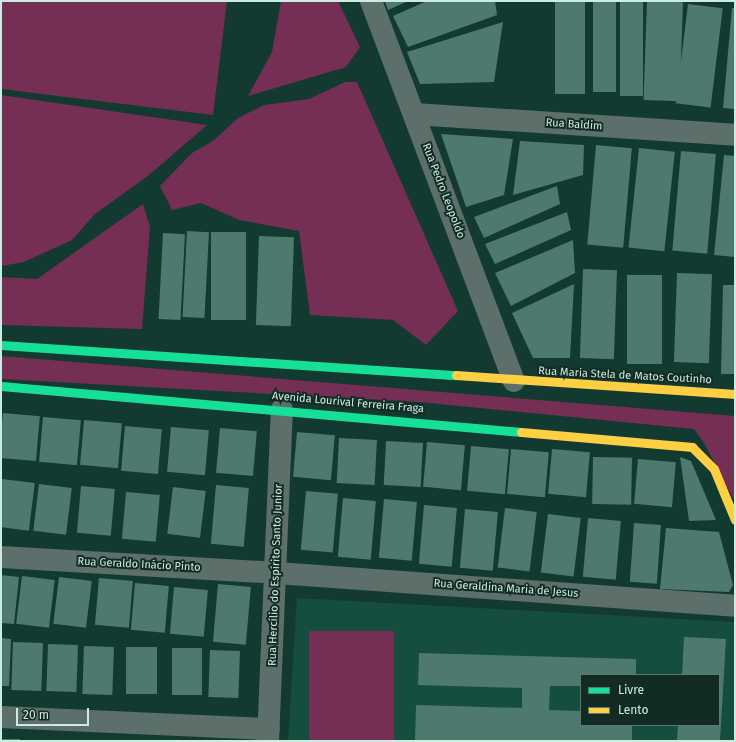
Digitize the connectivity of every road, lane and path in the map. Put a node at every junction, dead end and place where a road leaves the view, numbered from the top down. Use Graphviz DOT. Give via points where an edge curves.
graph roads {
  1 [pos="371,1"];
  2 [pos="414,114"];
  3 [pos="735,135"];
  4 [pos="1,345"];
  5 [pos="514,381"];
  6 [pos="1,386"];
  7 [pos="735,394"];
  8 [pos="282,409"];
  9 [pos="735,520"];
  10 [pos="1,557"];
  11 [pos="277,573"];
  12 [pos="735,606"];
  13 [pos="1,717"];
  14 [pos="268,735"];
  1 -- 2 [label="street, Rua Pedro Leopoldo"];
  2 -- 3 [label="street, Rua Baldim"];
  2 -- 5 [label="street, Rua Pedro Leopoldo"];
  4 -- 5 [label="street"];
  5 -- 7 [label="street, Rua Maria Stela de Matos Coutinho"];
  6 -- 8 [label="street, Avenida Lourival Ferreira Fraga"];
  8 -- 9 [label="street, Avenida Lourival Ferreira Fraga" via="692,447 714,469"];
  8 -- 11 [label="street, Rua Hercílio do Espírito Santo Junior"];
  10 -- 11 [label="street, Rua Geraldo Inácio Pinto"];
  11 -- 12 [label="street, Rua Geraldina Maria de Jesus"];
  11 -- 14 [label="street, Rua Hercílio do Espírito Santo Junior"];
  13 -- 14 [label="street"];
}
